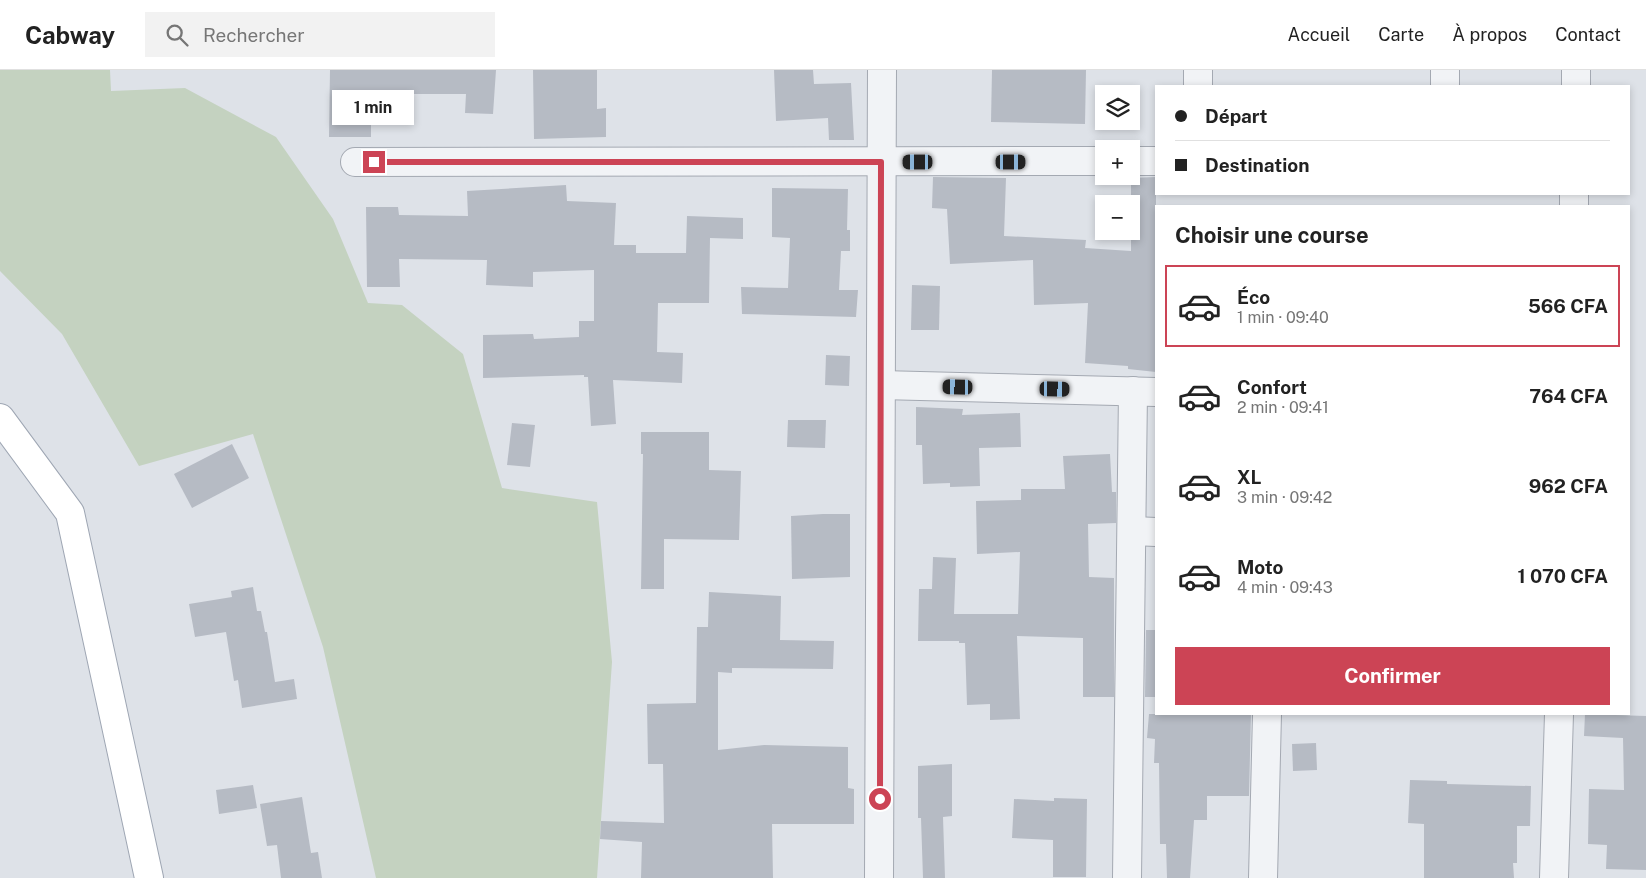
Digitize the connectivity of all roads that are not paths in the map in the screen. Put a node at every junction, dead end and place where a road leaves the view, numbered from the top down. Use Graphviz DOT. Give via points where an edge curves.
graph roads {
  1 [pos="882,70"];
  2 [pos="1198,70"];
  3 [pos="1445,70"];
  4 [pos="1576,70"];
  5 [pos="1198,85"];
  6 [pos="1445,85"];
  7 [pos="1576,85"];
  8 [pos="1095,161"];
  9 [pos="1140,161"];
  10 [pos="1155,161"];
  11 [pos="355,162"];
  12 [pos="881,162"];
  13 [pos="881,385"];
  14 [pos="1144,392"];
  15 [pos="0,418"];
  16 [pos="1144,532"];
  17 [pos="1267,715"];
  18 [pos="1559,715"];
  19 [pos="149,878"];
  20 [pos="879,878"];
  21 [pos="1127,878"];
  22 [pos="1263,878"];
  23 [pos="1554,878"];
  1 -- 12 [label="street"];
  2 -- 5 [label="street"];
  3 -- 6 [label="street"];
  4 -- 7 [label="street"];
  8 -- 12 [label="street"];
  9 -- 10 [label="street"];
  11 -- 12 [label="street"];
  12 -- 13 [label="street"];
  13 -- 14 [label="street"];
  13 -- 20 [label="street"];
  14 -- 16 [label="street"];
  15 -- 19 [label="main road" via="70,513"];
  16 -- 21 [label="street"];
  17 -- 22 [label="street"];
  18 -- 23 [label="street"];
}
